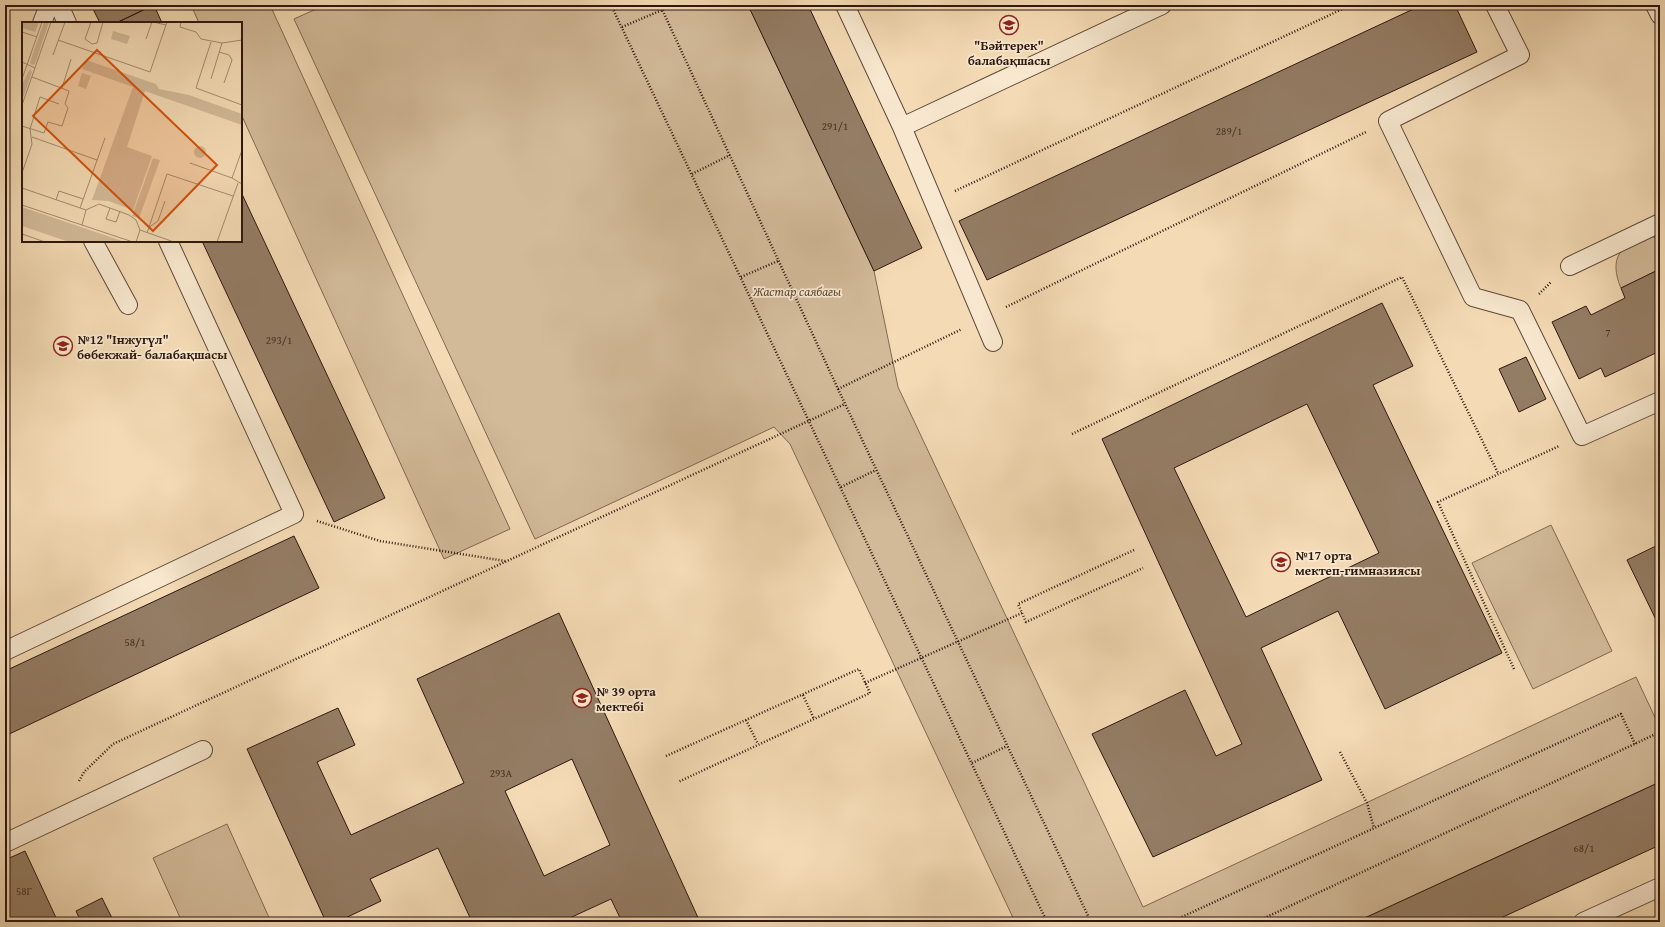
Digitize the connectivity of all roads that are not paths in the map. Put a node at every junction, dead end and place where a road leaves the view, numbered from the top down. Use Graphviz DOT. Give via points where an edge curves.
graph roads {
  1 [pos="49,5"];
  2 [pos="59,5"];
  3 [pos="845,5"];
  4 [pos="1162,5"];
  5 [pos="1495,5"];
  6 [pos="1655,5"];
  7 [pos="1660,15"];
  8 [pos="42,22"];
  9 [pos="67,22"];
  10 [pos="902,127"];
  11 [pos="1660,223"];
  12 [pos="94,242"];
  13 [pos="168,242"];
  14 [pos="1570,266"];
  15 [pos="128,305"];
  16 [pos="993,342"];
  17 [pos="1659,404"];
  18 [pos="5,651"];
  19 [pos="203,750"];
  20 [pos="5,843"];
  21 [pos="1660,887"];
  22 [pos="1583,922"];
  1 -- 8 [label="lane"];
  2 -- 9 [label="lane"];
  3 -- 10 [label="lane"];
  4 -- 10 [label="lane"];
  5 -- 17 [label="lane" via="1520,55 1388,121 1473,297 1520,310 1582,436"];
  6 -- 7 [label="lane"];
  10 -- 16 [label="lane"];
  11 -- 14 [label="lane"];
  12 -- 15 [label="lane"];
  13 -- 18 [label="lane" via="294,514"];
  19 -- 20 [label="lane"];
  21 -- 22 [label="lane"];
}
